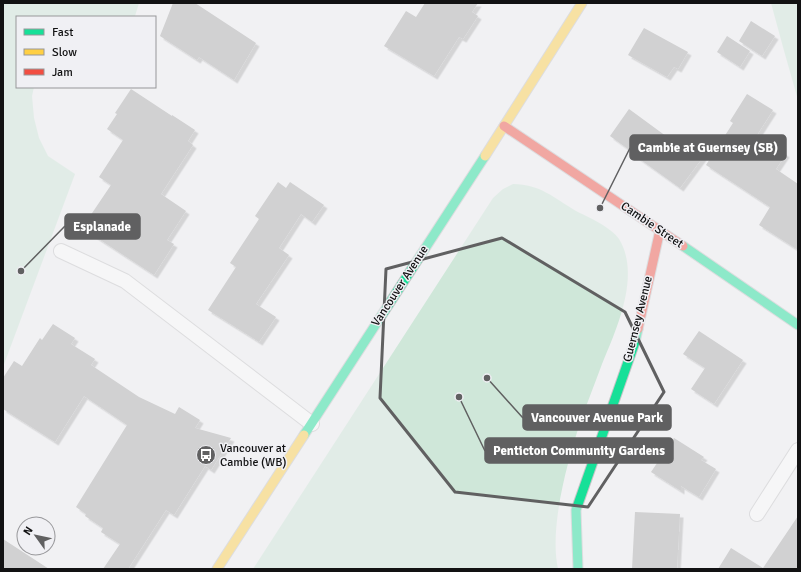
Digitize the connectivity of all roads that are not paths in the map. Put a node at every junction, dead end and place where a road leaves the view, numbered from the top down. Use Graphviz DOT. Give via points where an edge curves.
graph roads {
  1 [pos="582,3"];
  2 [pos="504,126"];
  3 [pos="660,230"];
  4 [pos="61,251"];
  5 [pos="798,324"];
  6 [pos="312,424"];
  7 [pos="798,450"];
  8 [pos="757,514"];
  9 [pos="217,569"];
  10 [pos="578,569"];
  1 -- 2 [label="street, Vancouver Avenue"];
  2 -- 3 [label="street, Cambie Street"];
  2 -- 6 [label="street, Vancouver Avenue"];
  3 -- 5 [label="street, Cambie Street"];
  3 -- 10 [label="street, Guernsey Avenue" via="635,342 576,510"];
  4 -- 6 [label="lane" via="125,281"];
  6 -- 9 [label="street, Vancouver Avenue"];
  7 -- 8 [label="lane"];
}
